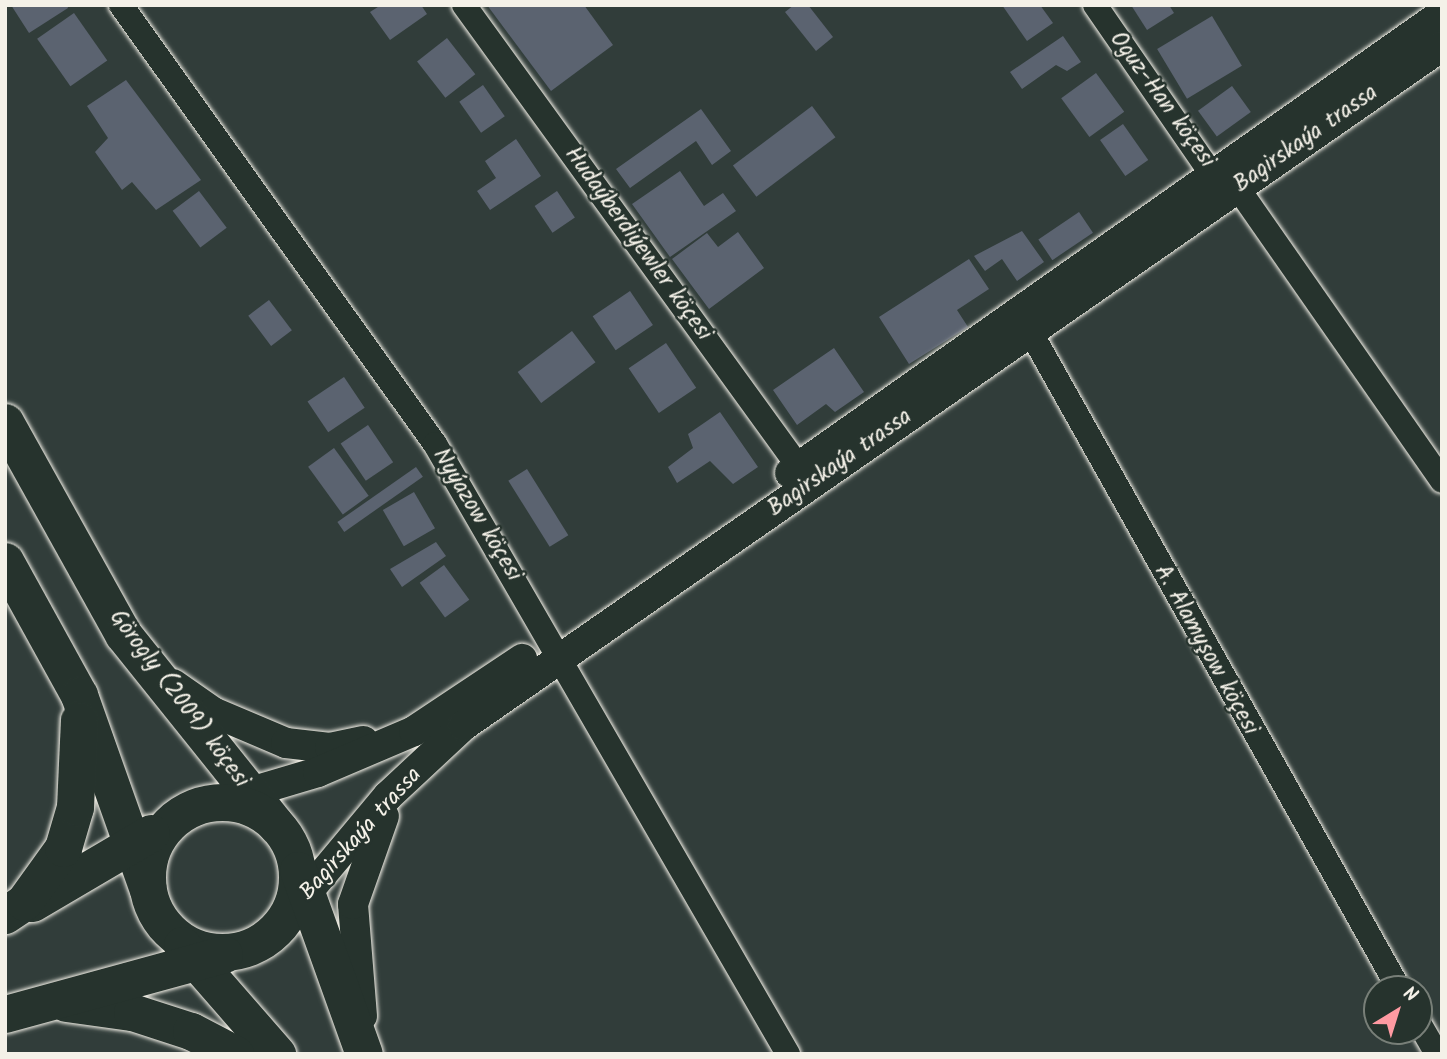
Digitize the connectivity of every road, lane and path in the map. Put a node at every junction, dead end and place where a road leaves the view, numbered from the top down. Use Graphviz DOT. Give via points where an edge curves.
graph roads {
  1 [pos="121,5"];
  2 [pos="464,5"];
  3 [pos="1095,5"];
  4 [pos="1442,14"];
  5 [pos="1442,46"];
  6 [pos="1210,172"];
  7 [pos="1237,187"];
  8 [pos="1024,320"];
  9 [pos="5,422"];
  10 [pos="805,475"];
  11 [pos="1442,481"];
  12 [pos="5,561"];
  13 [pos="123,634"];
  14 [pos="555,648"];
  15 [pos="79,695"];
  16 [pos="414,732"];
  17 [pos="404,782"];
  18 [pos="234,797"];
  19 [pos="173,820"];
  20 [pos="132,844"];
  21 [pos="301,878"];
  22 [pos="5,917"];
  23 [pos="163,921"];
  24 [pos="239,950"];
  25 [pos="196,961"];
  26 [pos="1391,975"];
  27 [pos="18,1009"];
  28 [pos="234,1054"];
  29 [pos="277,1054"];
  30 [pos="364,1054"];
  31 [pos="370,1054"];
  32 [pos="788,1054"];
  1 -- 14 [label="street, Nyýazow köçesi" via="435,444"];
  2 -- 10 [label="street, Hudaýberdiýewler köçesi"];
  3 -- 6 [label="street, Oguz-Han köçesi"];
  4 -- 6 [label="street, Bagirskaýa trassa"];
  5 -- 7 [label="street, Bagirskaýa trassa"];
  6 -- 7 [label="street, Oguz-Han köçesi"];
  6 -- 8 [label="street, Bagirskaýa trassa"];
  7 -- 8 [label="street, Bagirskaýa trassa"];
  7 -- 11 [label="street"];
  8 -- 10 [label="street, Bagirskaýa trassa"];
  8 -- 26 [label="street, A. Alamyşow köçesi"];
  9 -- 13 [label="main road, Görogly (2009) köçesi"];
  10 -- 14 [label="street, Bagirskaýa trassa"];
  12 -- 15 [label="main road"];
  13 -- 16 [label="street" via="169,681 213,712 286,743 330,748"];
  13 -- 18 [label="main road, Görogly (2009) köçesi"];
  14 -- 16 [label="street, Bagirskaýa trassa"];
  14 -- 17 [label="street, Bagirskaýa trassa"];
  14 -- 32 [label="street, Nyýazow köçesi"];
  15 -- 20 [label="main road"];
  15 -- 22 [label="main road" via="75,807 63,848 39,884"];
  16 -- 18 [label="street, Bagirskaýa trassa"];
  17 -- 21 [label="street, Bagirskaýa trassa"];
  17 -- 31 [label="street" via="374,833 353,904 356,978"];
  18 -- 19 [label="main road"];
  18 -- 21 [label="main road, Görogly (2009) köçesi" via="277,826"];
  19 -- 20 [label="main road"];
  19 -- 23 [label="main road" via="148,861"];
  20 -- 22 [label="main road"];
  20 -- 23 [label="main road"];
  21 -- 24 [label="main road" via="280,925"];
  21 -- 30 [label="main road"];
  23 -- 24 [label="main road" via="192,946"];
  23 -- 25 [label="main road"];
  24 -- 25 [label="main road"];
  25 -- 27 [label="main road"];
  25 -- 29 [label="main road"];
  27 -- 28 [label="main road" via="85,1003 131,1012 191,1031"];
}
